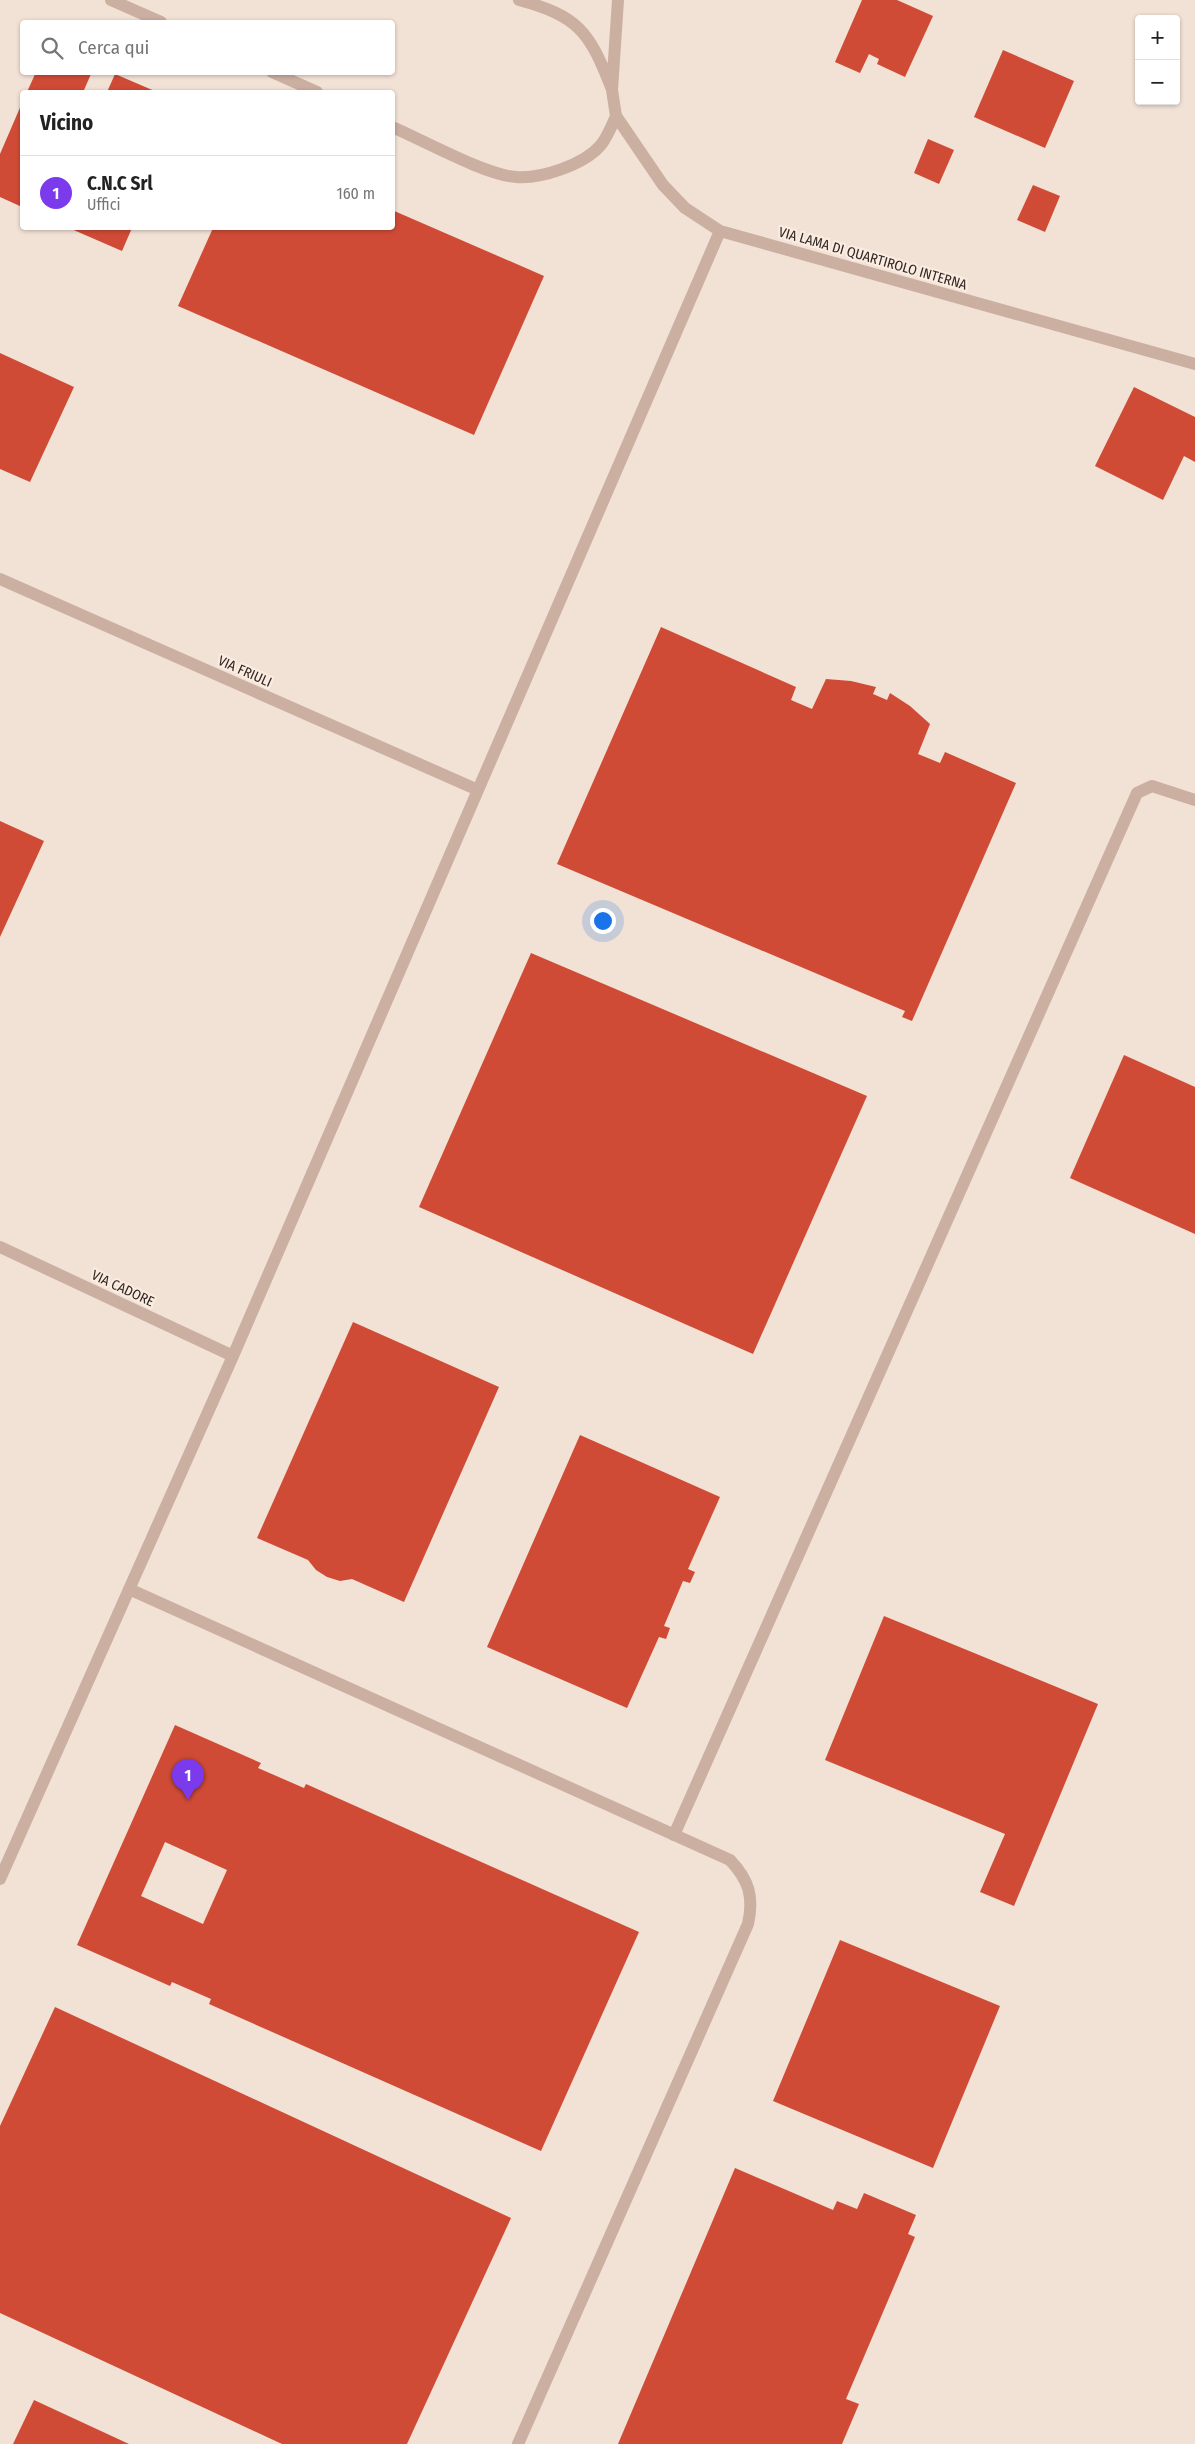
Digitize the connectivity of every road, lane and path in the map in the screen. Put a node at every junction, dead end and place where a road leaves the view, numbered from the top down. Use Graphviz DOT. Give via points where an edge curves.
graph roads {
  1 [pos="111,0"];
  2 [pos="519,0"];
  3 [pos="618,0"];
  4 [pos="156,20"];
  5 [pos="279,75"];
  6 [pos="312,90"];
  7 [pos="612,90"];
  8 [pos="616,116"];
  9 [pos="395,127"];
  10 [pos="720,231"];
  11 [pos="1195,364"];
  12 [pos="0,579"];
  13 [pos="478,790"];
  14 [pos="1195,800"];
  15 [pos="0,1247"];
  16 [pos="233,1356"];
  17 [pos="129,1590"];
  18 [pos="674,1836"];
  19 [pos="0,1878"];
  20 [pos="518,2444"];
  1 -- 4 [label="street"];
  2 -- 7 [label="street, VIA LAMA DI QUARTIROLO INTERNA" via="549,8 572,20 590,42"];
  3 -- 7 [label="street, VIA LAMA DI QUARTIROLO INTERNA"];
  5 -- 6 [label="street"];
  7 -- 8 [label="street, VIA LAMA DI QUARTIROLO INTERNA"];
  8 -- 9 [label="street" via="601,146 578,161 556,172 516,177 491,171"];
  8 -- 10 [label="street, VIA LAMA DI QUARTIROLO INTERNA" via="662,184 685,208"];
  10 -- 11 [label="street, VIA LAMA DI QUARTIROLO INTERNA"];
  10 -- 13 [label="street"];
  12 -- 13 [label="street, VIA FRIULI"];
  13 -- 16 [label="street"];
  14 -- 18 [label="street" via="1152,786 1137,793"];
  15 -- 16 [label="street, VIA CADORE"];
  16 -- 17 [label="street"];
  17 -- 18 [label="street"];
  17 -- 19 [label="street"];
  18 -- 20 [label="street" via="730,1860 742,1873 750,1889 752,1907 748,1924"];
}
